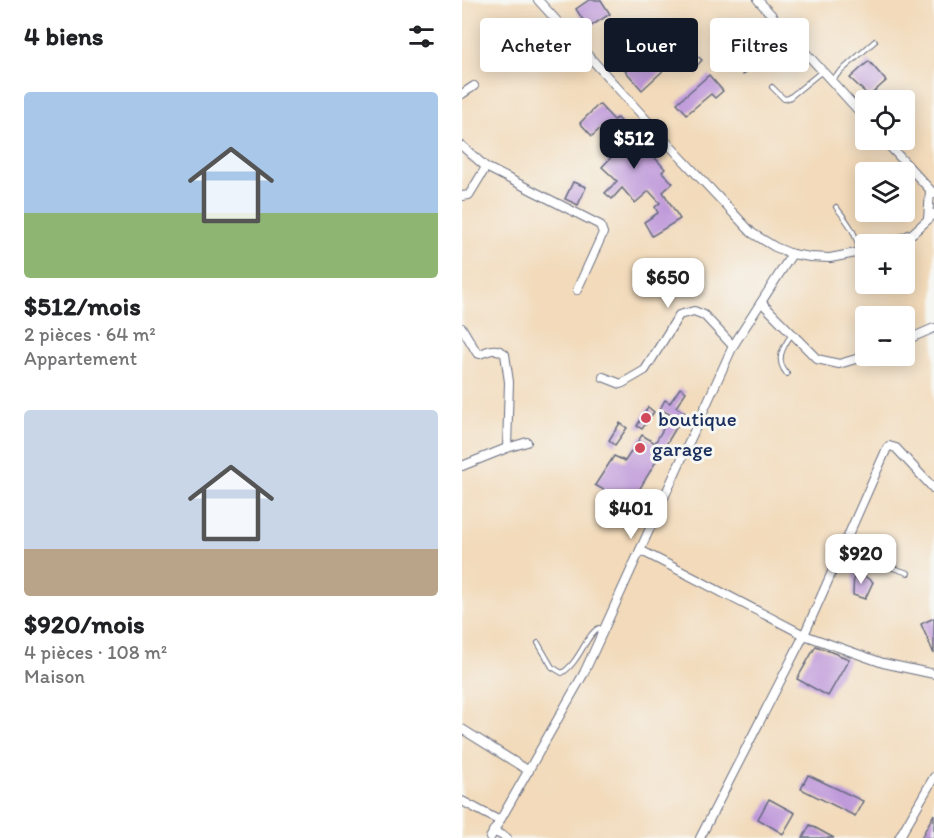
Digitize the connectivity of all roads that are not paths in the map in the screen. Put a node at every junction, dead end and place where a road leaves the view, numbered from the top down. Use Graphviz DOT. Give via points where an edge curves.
graph roads {
  1 [pos="538,0"];
  2 [pos="758,0"];
  3 [pos="875,41"];
  4 [pos="822,71"];
  5 [pos="830,81"];
  6 [pos="474,86"];
  7 [pos="772,87"];
  8 [pos="462,94"];
  9 [pos="855,107"];
  10 [pos="462,146"];
  11 [pos="893,150"];
  12 [pos="486,167"];
  13 [pos="932,193"];
  14 [pos="462,196"];
  15 [pos="836,207"];
  16 [pos="931,217"];
  17 [pos="855,234"];
  18 [pos="911,234"];
  19 [pos="855,253"];
  20 [pos="792,254"];
  21 [pos="577,291"];
  22 [pos="762,303"];
  23 [pos="462,328"];
  24 [pos="934,328"];
  25 [pos="791,335"];
  26 [pos="915,336"];
  27 [pos="733,346"];
  28 [pos="855,359"];
  29 [pos="787,374"];
  30 [pos="603,377"];
  31 [pos="527,442"];
  32 [pos="507,448"];
  33 [pos="462,466"];
  34 [pos="934,489"];
  35 [pos="640,550"];
  36 [pos="841,551"];
  37 [pos="908,573"];
  38 [pos="604,631"];
  39 [pos="804,635"];
  40 [pos="538,643"];
  41 [pos="934,675"];
  42 [pos="462,729"];
  43 [pos="529,771"];
  44 [pos="934,777"];
  45 [pos="462,801"];
  46 [pos="498,820"];
  47 [pos="491,835"];
  48 [pos="507,838"];
  49 [pos="700,838"];
  50 [pos="899,838"];
  1 -- 20 [label="street" via="753,233"];
  2 -- 4 [label="street"];
  3 -- 5 [label="lane"];
  4 -- 5 [label="street"];
  4 -- 7 [label="lane" via="789,98 784,99"];
  5 -- 9 [label="street"];
  6 -- 8 [label="street"];
  10 -- 12 [label="street"];
  11 -- 13 [label="street"];
  12 -- 14 [label="street" via="469,195"];
  12 -- 21 [label="street" via="600,225 603,233"];
  13 -- 16 [label="street"];
  15 -- 17 [label="lane"];
  16 -- 18 [label="street"];
  19 -- 20 [label="street" via="830,258"];
  20 -- 22 [label="street"];
  22 -- 25 [label="street"];
  22 -- 27 [label="street"];
  23 -- 32 [label="street" via="477,353 498,349 505,354 509,382"];
  24 -- 26 [label="street"];
  25 -- 28 [label="street" via="817,359 828,363"];
  25 -- 29 [label="lane" via="780,357"];
  27 -- 30 [label="street" via="704,315 694,311 680,315 645,370 621,384"];
  27 -- 35 [label="street"];
  31 -- 32 [label="street"];
  32 -- 33 [label="street"];
  34 -- 36 [label="street" via="896,448 889,446"];
  35 -- 38 [label="street"];
  35 -- 39 [label="street"];
  36 -- 37 [label="lane"];
  36 -- 39 [label="street"];
  38 -- 40 [label="lane" via="596,628 575,661 562,673 552,667"];
  38 -- 43 [label="street"];
  39 -- 41 [label="street" via="883,663"];
  39 -- 49 [label="street"];
  42 -- 43 [label="street"];
  43 -- 46 [label="street"];
  44 -- 50 [label="street"];
  45 -- 46 [label="street"];
  46 -- 47 [label="street"];
  47 -- 48 [label="street"];
}
